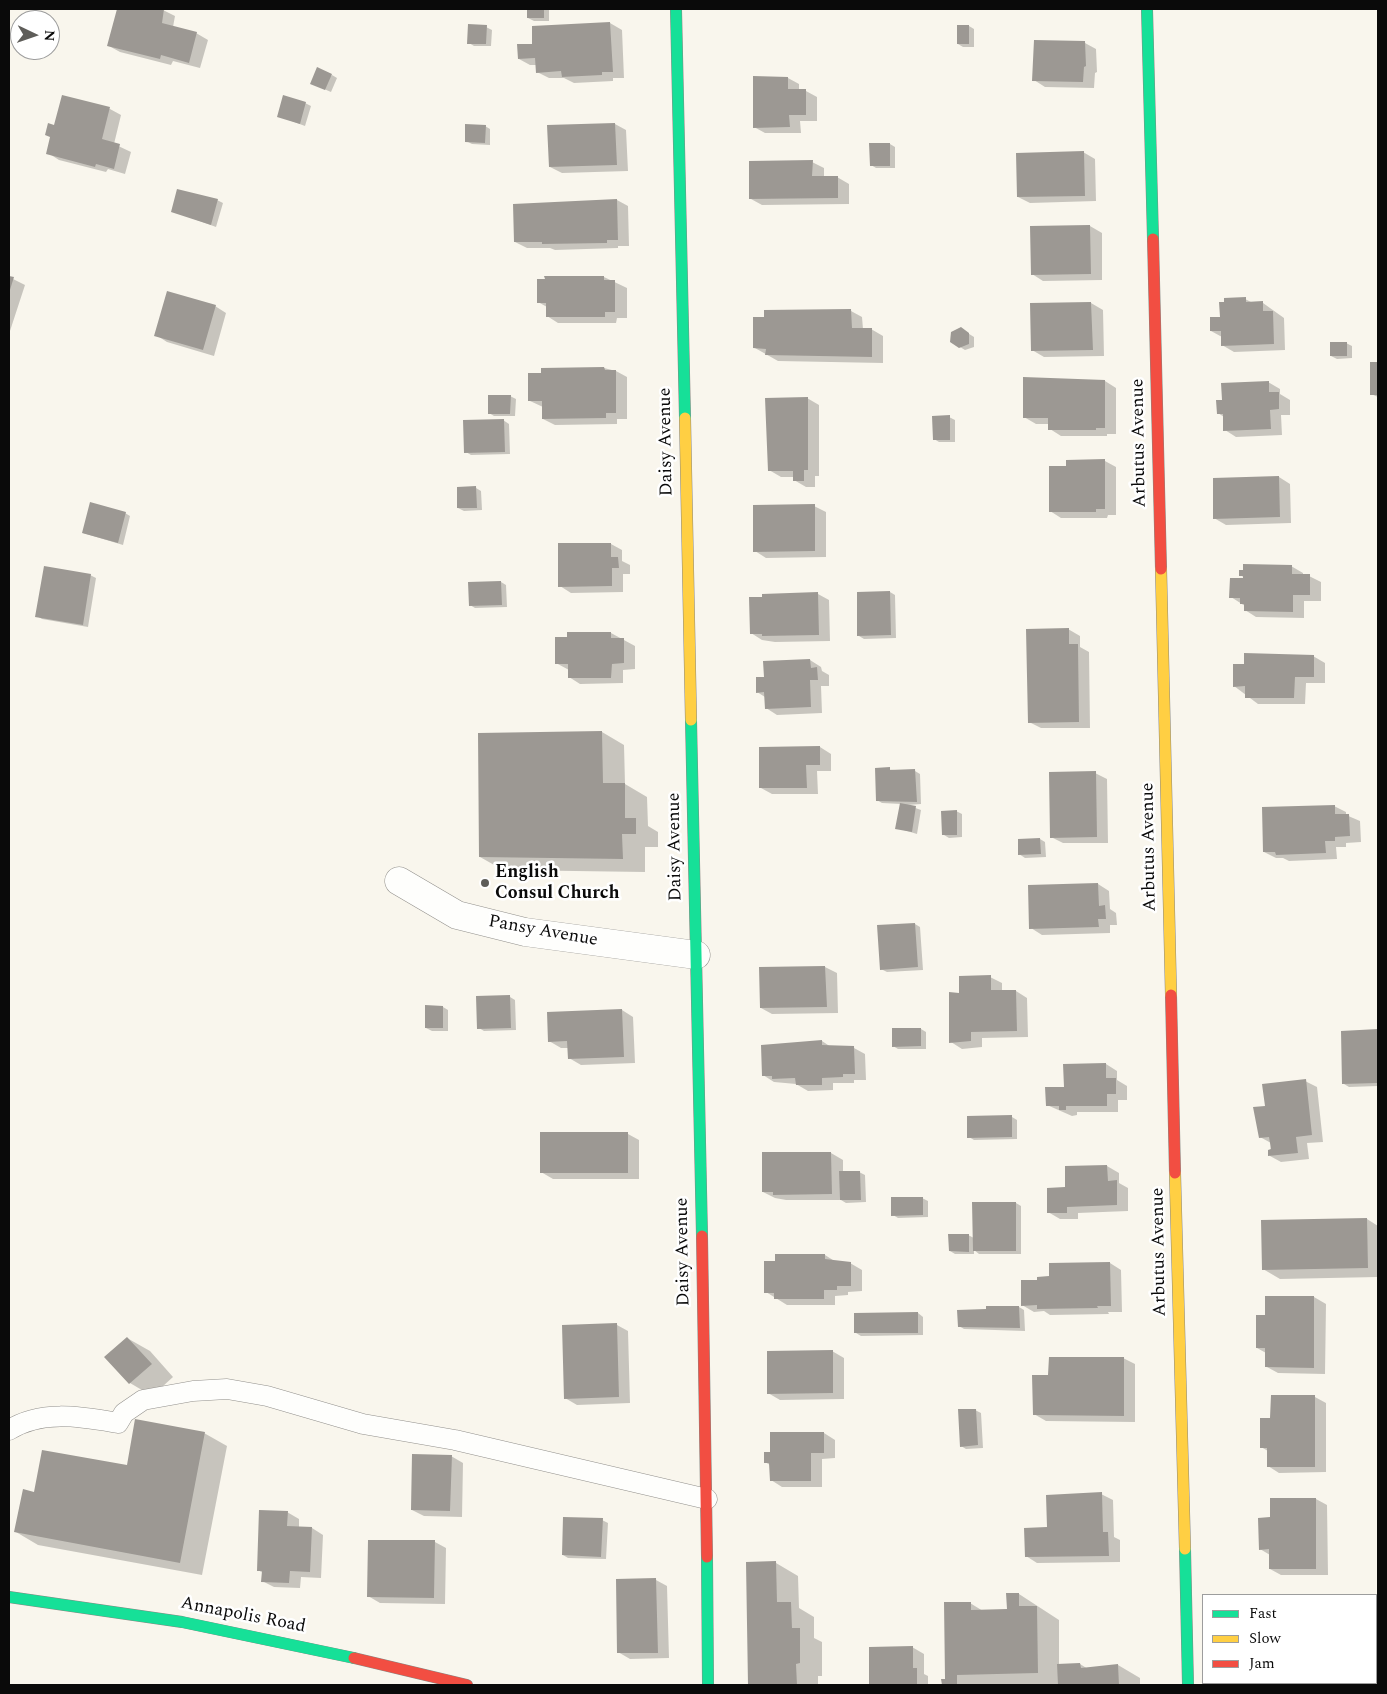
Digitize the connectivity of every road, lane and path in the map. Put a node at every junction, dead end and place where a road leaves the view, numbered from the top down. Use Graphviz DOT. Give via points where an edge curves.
graph roads {
  1 [pos="676,9"];
  2 [pos="1147,9"];
  3 [pos="399,881"];
  4 [pos="696,955"];
  5 [pos="9,1430"];
  6 [pos="707,1499"];
  7 [pos="11,1601"];
  8 [pos="467,1685"];
  9 [pos="708,1685"];
  10 [pos="1188,1685"];
  1 -- 4 [label="street, Daisy Avenue"];
  2 -- 10 [label="street, Arbutus Avenue"];
  3 -- 4 [label="street, Pansy Avenue" via="457,915 525,932"];
  4 -- 6 [label="street, Daisy Avenue"];
  5 -- 6 [label="lane" via="21,1422 64,1415 118,1423 124,1413 143,1400 227,1389 267,1396 363,1424 455,1440"];
  6 -- 9 [label="street, Daisy Avenue"];
  7 -- 8 [label="street, Annapolis Road" via="134,1613 297,1644"];
}
